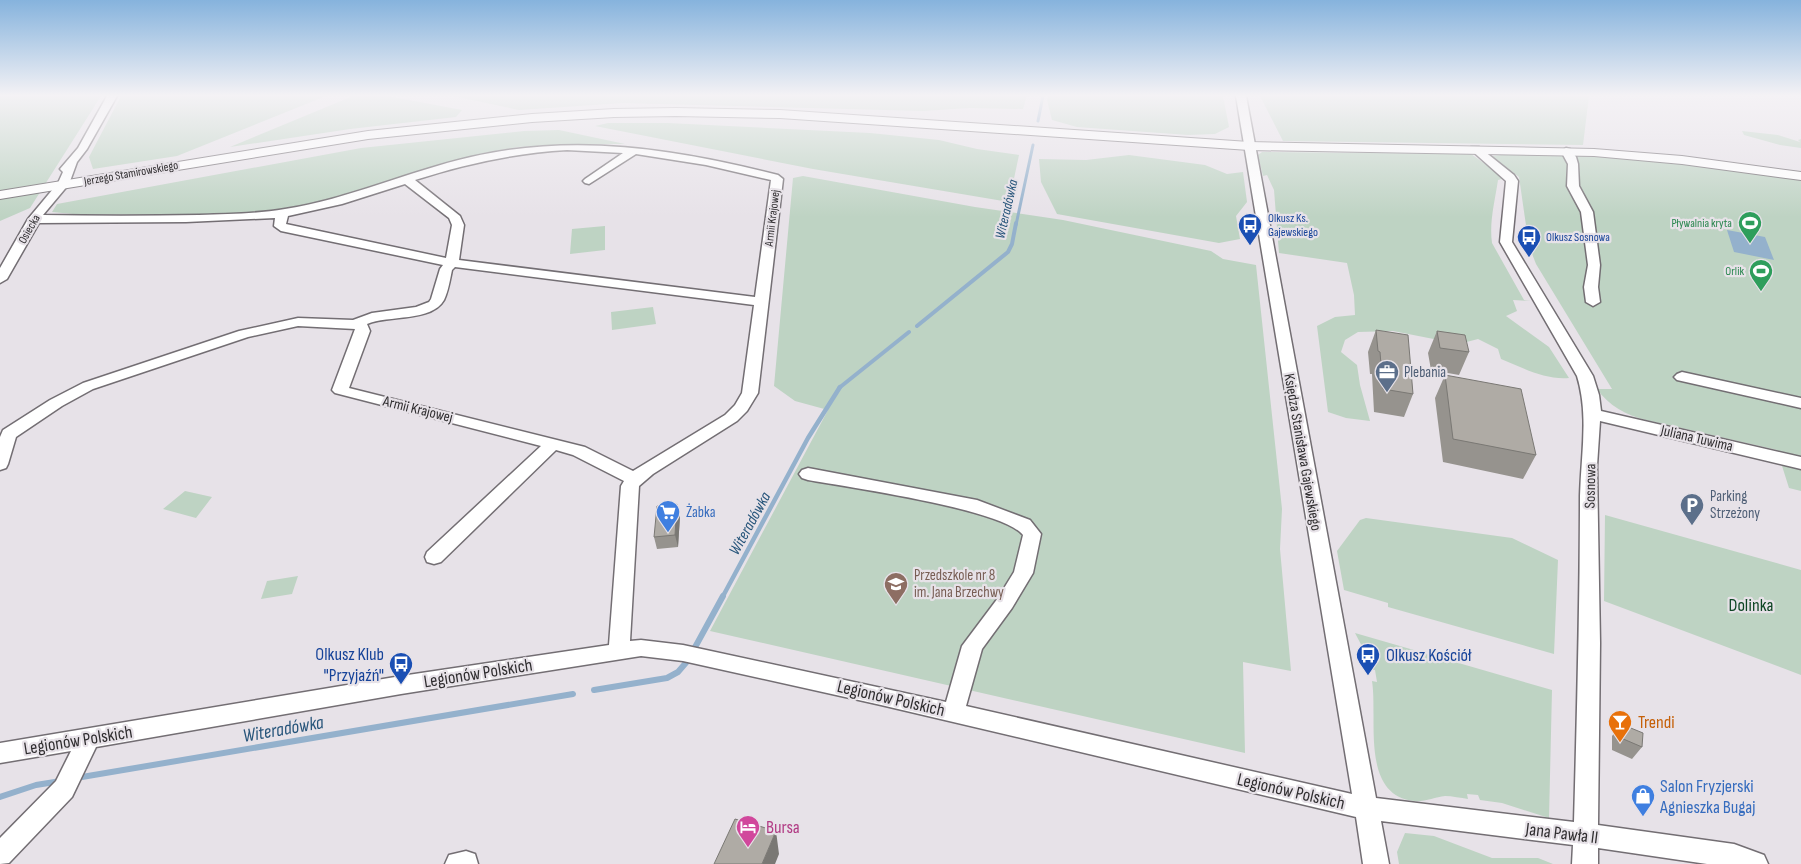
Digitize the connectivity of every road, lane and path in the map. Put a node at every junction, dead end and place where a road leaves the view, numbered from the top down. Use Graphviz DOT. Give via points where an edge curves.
graph roads {
  1 [pos="88,136"];
  2 [pos="360,136"];
  3 [pos="1098,136"];
  4 [pos="1247,136"];
  5 [pos="1249,146"];
  6 [pos="1475,149"];
  7 [pos="634,150"];
  8 [pos="1566,151"];
  9 [pos="72,162"];
  10 [pos="1801,176"];
  11 [pos="409,180"];
  12 [pos="589,181"];
  13 [pos="64,184"];
  14 [pos="48,187"];
  15 [pos="0,195"];
  16 [pos="42,206"];
  17 [pos="282,213"];
  18 [pos="34,218"];
  19 [pos="452,263"];
  20 [pos="0,279"];
  21 [pos="762,302"];
  22 [pos="1593,302"];
  23 [pos="356,324"];
  24 [pos="1682,377"];
  25 [pos="1801,402"];
  26 [pos="1593,414"];
  27 [pos="4,435"];
  28 [pos="553,444"];
  29 [pos="1801,463"];
  30 [pos="0,464"];
  31 [pos="808,474"];
  32 [pos="634,480"];
  33 [pos="434,557"];
  34 [pos="619,651"];
  35 [pos="691,655"];
  36 [pos="954,712"];
  37 [pos="88,739"];
  38 [pos="0,753"];
  39 [pos="1366,808"];
  40 [pos="1587,836"];
  41 [pos="0,855"];
  42 [pos="1376,864"];
  43 [pos="1585,864"];
  44 [pos="1756,864"];
  1 -- 9 [label="street, Osiecka"];
  2 -- 13 [label="main road, Jerzego Stamirowskiego"];
  3 -- 5 [label="main road, Jerzego Stamirowskiego"];
  4 -- 5 [label="street, Księdza Stanisława Gajewskiego"];
  5 -- 6 [label="main road, Jerzego Stamirowskiego"];
  5 -- 39 [label="street, Księdza Stanisława Gajewskiego"];
  6 -- 8 [label="main road, Jerzego Stamirowskiego"];
  6 -- 26 [label="street, Sosnowa" via="1512,181 1506,242 1584,376"];
  7 -- 11 [label="street, Armii Krajowej" via="560,148 511,152 472,160"];
  7 -- 12 [label="street"];
  7 -- 21 [label="street, Armii Krajowej" via="758,172 777,179"];
  8 -- 10 [label="main road, Jerzego Stamirowskiego" via="1665,158"];
  8 -- 22 [label="street" via="1571,157 1573,186 1587,212 1594,265"];
  9 -- 13 [label="street, Osiecka"];
  9 -- 14 [label="street, Osiecka"];
  11 -- 17 [label="street, Armii Krajowej" via="320,206"];
  11 -- 19 [label="street" via="454,216 458,225"];
  13 -- 14 [label="main road, Jerzego Stamirowskiego"];
  13 -- 16 [label="street, Osiecka"];
  14 -- 15 [label="main road, Jerzego Stamirowskiego"];
  14 -- 16 [label="street, Osiecka"];
  16 -- 18 [label="street, Osiecka"];
  17 -- 18 [label="street, Armii Krajowej" via="155,220"];
  17 -- 19 [label="street" via="280,226 285,228"];
  18 -- 20 [label="street, Osiecka"];
  19 -- 21 [label="street"];
  19 -- 23 [label="street" via="446,269 438,299 427,309 372,317"];
  21 -- 32 [label="street, Armii Krajowej" via="750,394 741,408 721,425"];
  23 -- 27 [label="street" via="298,322 244,334 88,386"];
  23 -- 28 [label="street, Armii Krajowej" via="361,325 363,331 340,390"];
  24 -- 25 [label="street"];
  26 -- 29 [label="street, Juliana Tuwima"];
  26 -- 40 [label="street, Sosnowa" via="1589,466"];
  27 -- 30 [label="street"];
  28 -- 32 [label="street, Armii Krajowej" via="579,451"];
  28 -- 33 [label="street"];
  31 -- 36 [label="street, Legionów Polskich" via="977,506 1024,524 1032,534 1023,573 972,646"];
  32 -- 34 [label="street" via="628,498"];
  34 -- 35 [label="street, Legionów Polskich" via="641,648"];
  34 -- 37 [label="street, Legionów Polskich"];
  35 -- 36 [label="street, Legionów Polskich"];
  36 -- 39 [label="street, Legionów Polskich"];
  37 -- 38 [label="street, Legionów Polskich"];
  37 -- 41 [label="street" via="68,780 50,805"];
  39 -- 40 [label="street, Jana Pawła II"];
  39 -- 42 [label="street, Księdza Stanisława Gajewskiego"];
  40 -- 43 [label="street, Sosnowa"];
  40 -- 44 [label="street, Jana Pawła II" via="1734,856"];
}
